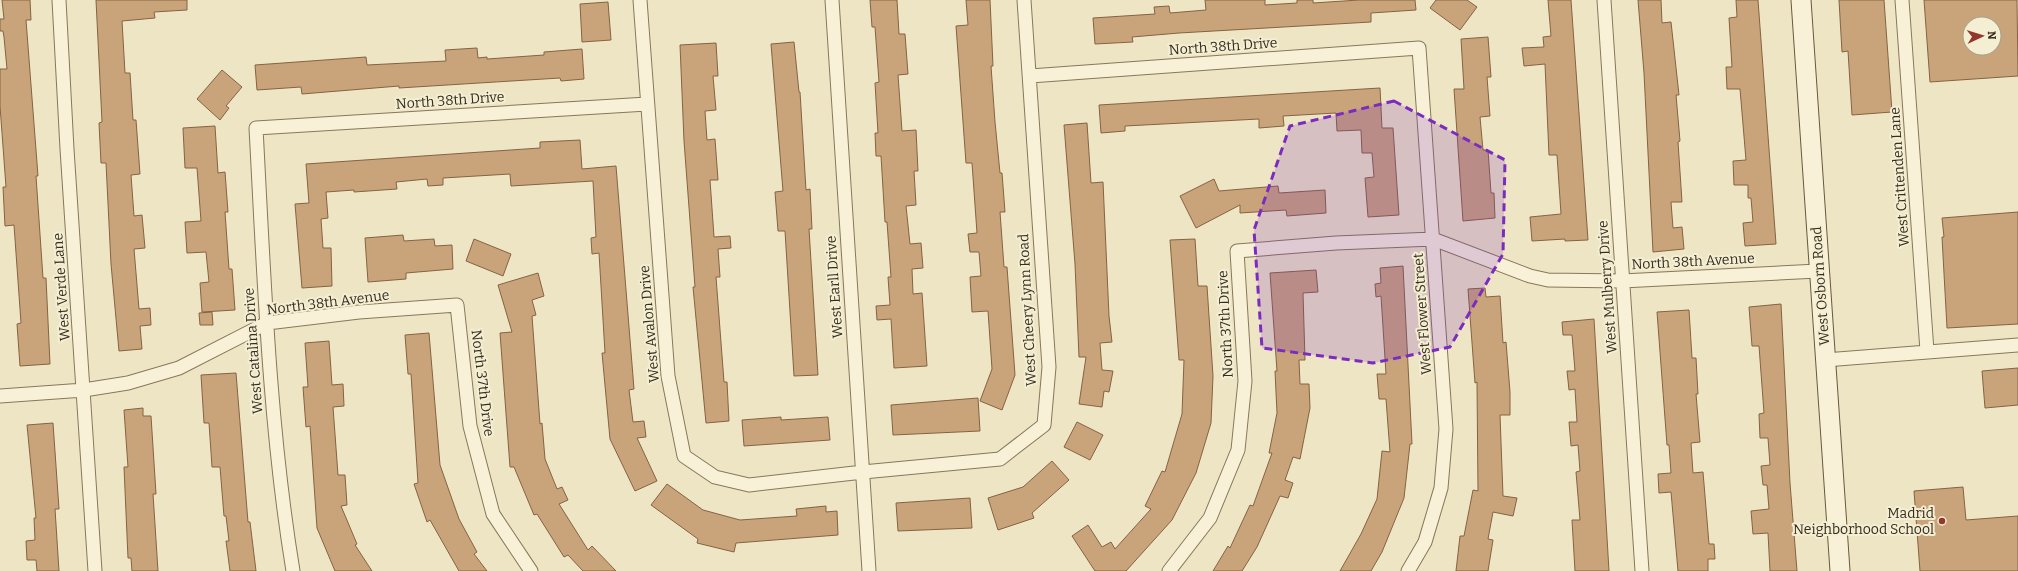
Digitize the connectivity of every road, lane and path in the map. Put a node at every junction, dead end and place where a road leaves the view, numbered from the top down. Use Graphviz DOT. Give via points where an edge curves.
graph roads {
  1 [pos="59,0"];
  2 [pos="640,0"];
  3 [pos="832,0"];
  4 [pos="1024,0"];
  5 [pos="1604,0"];
  6 [pos="1801,0"];
  7 [pos="1902,0"];
  8 [pos="1419,48"];
  9 [pos="1030,76"];
  10 [pos="647,104"];
  11 [pos="256,128"];
  12 [pos="1433,239"];
  13 [pos="1818,271"];
  14 [pos="1622,281"];
  15 [pos="457,305"];
  16 [pos="266,323"];
  17 [pos="2018,345"];
  18 [pos="1927,351"];
  19 [pos="1825,360"];
  20 [pos="84,390"];
  21 [pos="0,396"];
  22 [pos="863,472"];
  23 [pos="95,571"];
  24 [pos="293,571"];
  25 [pos="531,571"];
  26 [pos="869,571"];
  27 [pos="1169,571"];
  28 [pos="1408,571"];
  29 [pos="1642,571"];
  30 [pos="1840,571"];
  1 -- 20 [label="street, West Verde Lane"];
  2 -- 10 [label="street, West Avalon Drive"];
  3 -- 22 [label="street, West Earll Drive"];
  4 -- 9 [label="street, West Cheery Lynn Road"];
  5 -- 14 [label="street, West Mulberry Drive"];
  6 -- 13 [label="street, West Osborn Road"];
  7 -- 18 [label="street, West Crittenden Lane"];
  8 -- 9 [label="street, North 38th Drive"];
  8 -- 12 [label="street, West Flower Street"];
  9 -- 22 [label="street, West Cheery Lynn Road" via="1049,367 1044,425 1000,459"];
  10 -- 11 [label="street, North 38th Drive"];
  10 -- 22 [label="street, West Avalon Drive" via="668,376 684,456 714,477 749,485"];
  11 -- 16 [label="street, West Catalina Drive"];
  12 -- 14 [label="street, North 38th Avenue" via="1530,276 1548,280"];
  12 -- 27 [label="street, North 37th Drive" via="1237,251 1245,381 1238,450 1210,518"];
  12 -- 28 [label="street, West Flower Street" via="1446,429 1441,488 1425,542"];
  13 -- 14 [label="street, North 38th Avenue"];
  13 -- 19 [label="street, West Osborn Road"];
  14 -- 29 [label="street, West Mulberry Drive"];
  15 -- 16 [label="street, North 38th Avenue" via="359,312"];
  15 -- 25 [label="street, North 37th Drive" via="470,426 493,514"];
  16 -- 20 [label="street, North 38th Avenue" via="179,368 128,383"];
  16 -- 24 [label="street, West Catalina Drive" via="281,498"];
  17 -- 18 [label="street"];
  18 -- 19 [label="street"];
  19 -- 30 [label="street, West Osborn Road"];
  20 -- 21 [label="street, North 38th Avenue"];
  20 -- 23 [label="street, West Verde Lane"];
  22 -- 26 [label="street, West Earll Drive"];
}
